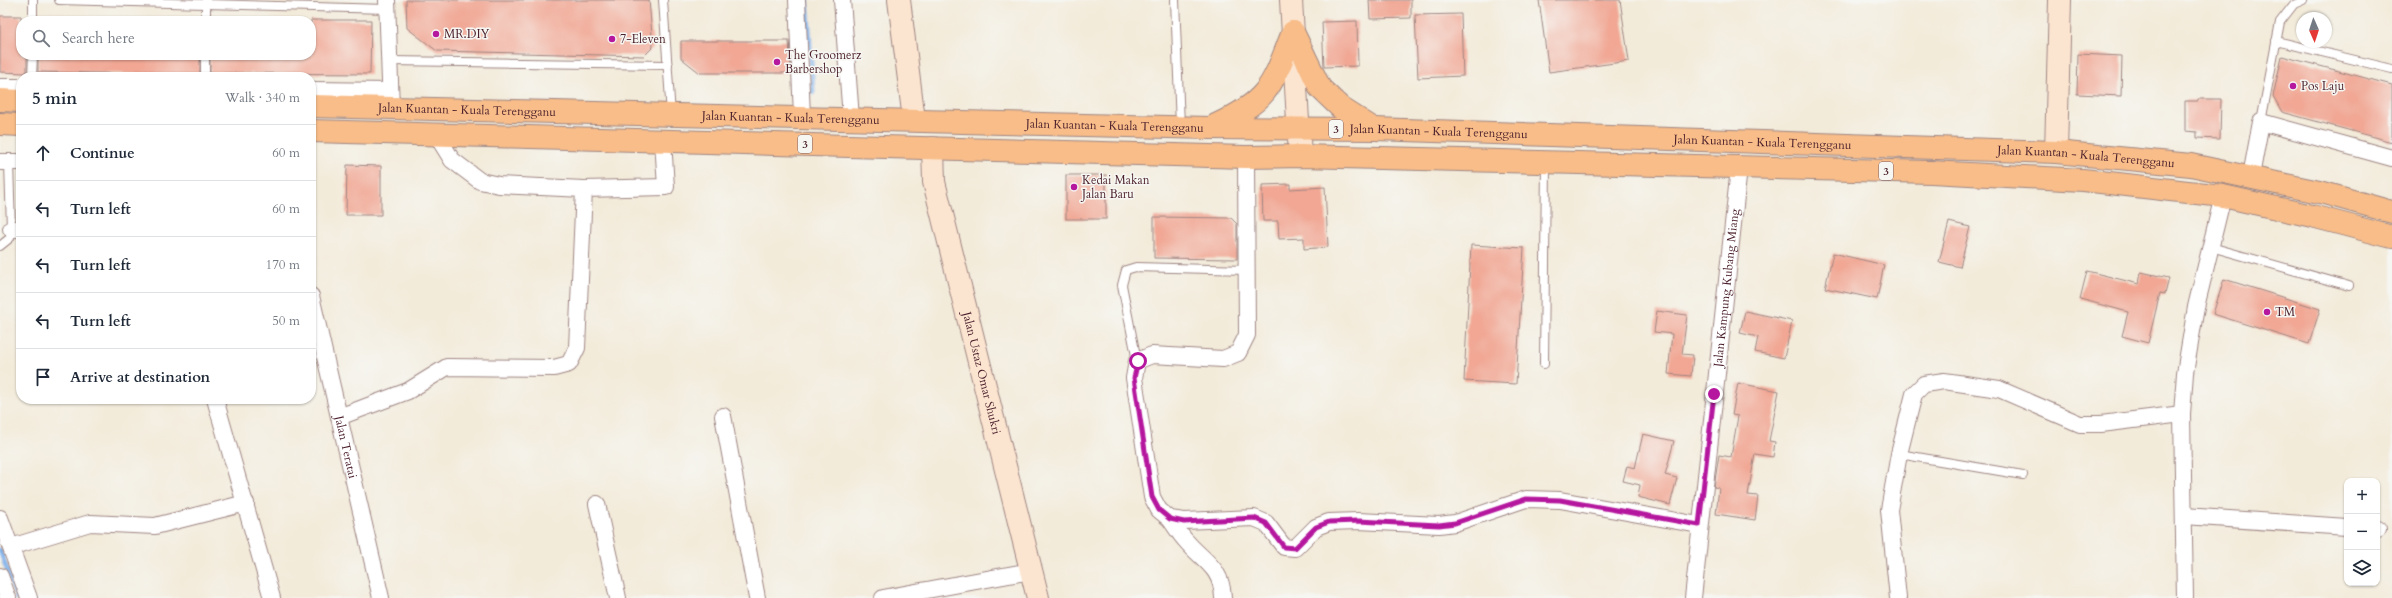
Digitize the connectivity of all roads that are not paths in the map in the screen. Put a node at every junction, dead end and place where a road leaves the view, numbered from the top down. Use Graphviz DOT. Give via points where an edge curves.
graph roads {
  1 [pos="33,0"];
  2 [pos="59,0"];
  3 [pos="663,0"];
  4 [pos="797,0"];
  5 [pos="842,0"];
  6 [pos="899,0"];
  7 [pos="1175,0"];
  8 [pos="1291,0"];
  9 [pos="2060,0"];
  10 [pos="2302,0"];
  11 [pos="206,2"];
  12 [pos="387,5"];
  13 [pos="33,16"];
  14 [pos="206,16"];
  15 [pos="1293,32"];
  16 [pos="2276,41"];
  17 [pos="32,60"];
  18 [pos="205,60"];
  19 [pos="389,61"];
  20 [pos="668,65"];
  21 [pos="2392,69"];
  22 [pos="32,72"];
  23 [pos="205,72"];
  24 [pos="0,87"];
  25 [pos="16,87"];
  26 [pos="316,91"];
  27 [pos="0,100"];
  28 [pos="390,100"];
  29 [pos="16,101"];
  30 [pos="316,106"];
  31 [pos="671,115"];
  32 [pos="802,116"];
  33 [pos="851,118"];
  34 [pos="914,120"];
  35 [pos="2261,122"];
  36 [pos="0,124"];
  37 [pos="16,125"];
  38 [pos="1180,127"];
  39 [pos="1210,128"];
  40 [pos="1299,128"];
  41 [pos="1374,129"];
  42 [pos="316,131"];
  43 [pos="436,134"];
  44 [pos="663,141"];
  45 [pos="934,148"];
  46 [pos="2056,152"];
  47 [pos="1300,156"];
  48 [pos="1246,157"];
  49 [pos="2392,158"];
  50 [pos="10,162"];
  51 [pos="1546,163"];
  52 [pos="1740,168"];
  53 [pos="2251,176"];
  54 [pos="584,188"];
  55 [pos="2223,196"];
  56 [pos="2392,212"];
  57 [pos="16,229"];
  58 [pos="2392,237"];
  59 [pos="0,246"];
  60 [pos="2211,247"];
  61 [pos="1246,270"];
  62 [pos="2349,286"];
  63 [pos="316,318"];
  64 [pos="1138,361"];
  65 [pos="1544,364"];
  66 [pos="216,404"];
  67 [pos="2182,414"];
  68 [pos="723,416"];
  69 [pos="339,417"];
  70 [pos="1899,454"];
  71 [pos="2023,475"];
  72 [pos="246,503"];
  73 [pos="597,504"];
  74 [pos="2184,516"];
  75 [pos="0,518"];
  76 [pos="1170,519"];
  77 [pos="1699,525"];
  78 [pos="2344,527"];
  79 [pos="10,547"];
  80 [pos="1031,571"];
  81 [pos="0,576"];
  82 [pos="8,598"];
  83 [pos="29,598"];
  84 [pos="272,598"];
  85 [pos="381,598"];
  86 [pos="618,598"];
  87 [pos="757,598"];
  88 [pos="883,598"];
  89 [pos="1038,598"];
  90 [pos="1223,598"];
  91 [pos="1692,598"];
  92 [pos="1898,598"];
  93 [pos="2185,598"];
  1 -- 13 [label="lane"];
  2 -- 11 [label="lane"];
  3 -- 20 [label="lane"];
  4 -- 32 [label="street"];
  5 -- 33 [label="street"];
  6 -- 34 [label="street"];
  7 -- 38 [label="lane"];
  8 -- 15 [label="street"];
  9 -- 46 [label="street"];
  10 -- 16 [label="lane" via="2294,4 2280,22"];
  11 -- 12 [label="lane"];
  11 -- 14 [label="lane"];
  12 -- 19 [label="street"];
  15 -- 39 [label="highway" via="1276,76 1266,93 1240,114"];
  15 -- 40 [label="street"];
  15 -- 41 [label="highway" via="1320,88 1341,108"];
  16 -- 21 [label="lane"];
  16 -- 35 [label="lane"];
  17 -- 22 [label="lane"];
  18 -- 23 [label="lane"];
  19 -- 20 [label="lane"];
  19 -- 28 [label="street"];
  20 -- 31 [label="lane"];
  24 -- 25 [label="street"];
  26 -- 28 [label="street"];
  27 -- 29 [label="highway"];
  28 -- 30 [label="highway, Jalan Kuantan - Kuala Terengganu / 3"];
  28 -- 31 [label="highway, Jalan Kuantan - Kuala Terengganu / 3"];
  31 -- 32 [label="highway, Jalan Kuantan - Kuala Terengganu / 3"];
  32 -- 33 [label="highway, Jalan Kuantan - Kuala Terengganu / 3"];
  33 -- 34 [label="highway, Jalan Kuantan - Kuala Terengganu / 3"];
  34 -- 38 [label="highway, Jalan Kuantan - Kuala Terengganu / 3"];
  35 -- 49 [label="street"];
  35 -- 53 [label="street"];
  36 -- 37 [label="highway"];
  38 -- 39 [label="highway, Jalan Kuantan - Kuala Terengganu / 3"];
  39 -- 40 [label="highway, Jalan Kuantan - Kuala Terengganu / 3"];
  40 -- 41 [label="highway, Jalan Kuantan - Kuala Terengganu / 3"];
  40 -- 47 [label="street"];
  41 -- 46 [label="highway, Jalan Kuantan - Kuala Terengganu / 3"];
  42 -- 43 [label="highway, Jalan Kuantan - Kuala Terengganu / 3"];
  43 -- 44 [label="highway, Jalan Kuantan - Kuala Terengganu / 3"];
  43 -- 54 [label="street" via="452,160 480,181 499,185"];
  44 -- 45 [label="highway, Jalan Kuantan - Kuala Terengganu / 3"];
  44 -- 54 [label="street" via="666,187"];
  45 -- 48 [label="highway, Jalan Kuantan - Kuala Terengganu / 3"];
  45 -- 80 [label="street, Jalan Ustaz Omar Shukri" via="934,182"];
  46 -- 53 [label="highway, Jalan Kuantan - Kuala Terengganu / 3" via="2191,165"];
  47 -- 48 [label="highway, Jalan Kuantan - Kuala Terengganu / 3"];
  47 -- 51 [label="highway, Jalan Kuantan - Kuala Terengganu / 3"];
  48 -- 61 [label="street"];
  50 -- 57 [label="lane"];
  51 -- 52 [label="highway, Jalan Kuantan - Kuala Terengganu / 3"];
  51 -- 65 [label="lane"];
  52 -- 55 [label="highway, Jalan Kuantan - Kuala Terengganu / 3" via="1931,172 2083,180"];
  52 -- 77 [label="street, Jalan Kampung Kubang Miang"];
  53 -- 56 [label="highway, Jalan Kuantan - Kuala Terengganu / 3"];
  54 -- 69 [label="street" via="577,348 569,364 554,368 448,367 408,391"];
  55 -- 58 [label="highway, Jalan Kuantan - Kuala Terengganu / 3"];
  55 -- 60 [label="street"];
  57 -- 59 [label="lane"];
  60 -- 62 [label="lane"];
  60 -- 67 [label="street" via="2196,307 2185,373"];
  61 -- 64 [label="street" via="1246,335 1238,353 1223,359 1152,355"];
  61 -- 64 [label="lane" via="1136,267 1126,270 1122,285"];
  63 -- 69 [label="street, Jalan Teratai"];
  64 -- 76 [label="street" via="1134,378 1152,497 1159,510"];
  66 -- 72 [label="street"];
  67 -- 70 [label="street" via="2112,423 2080,424 1999,389 1944,381 1924,384 1914,394"];
  67 -- 74 [label="street"];
  68 -- 87 [label="street"];
  69 -- 85 [label="street, Jalan Teratai"];
  70 -- 71 [label="lane"];
  70 -- 92 [label="street" via="1889,510"];
  72 -- 79 [label="street" via="155,526 90,523"];
  72 -- 84 [label="street"];
  73 -- 86 [label="street"];
  74 -- 78 [label="street"];
  74 -- 93 [label="street"];
  75 -- 79 [label="street"];
  76 -- 77 [label="street" via="1184,522 1254,518 1266,523 1284,547 1295,548 1316,527 1329,522 1439,525 1455,523 1526,499 1560,500"];
  76 -- 90 [label="street" via="1187,542 1206,558 1214,570"];
  77 -- 91 [label="street, Jalan Kampung Kubang Miang"];
  79 -- 83 [label="street"];
  80 -- 88 [label="street"];
  80 -- 89 [label="street, Jalan Ustaz Omar Shukri"];
  81 -- 82 [label="street"];
}
